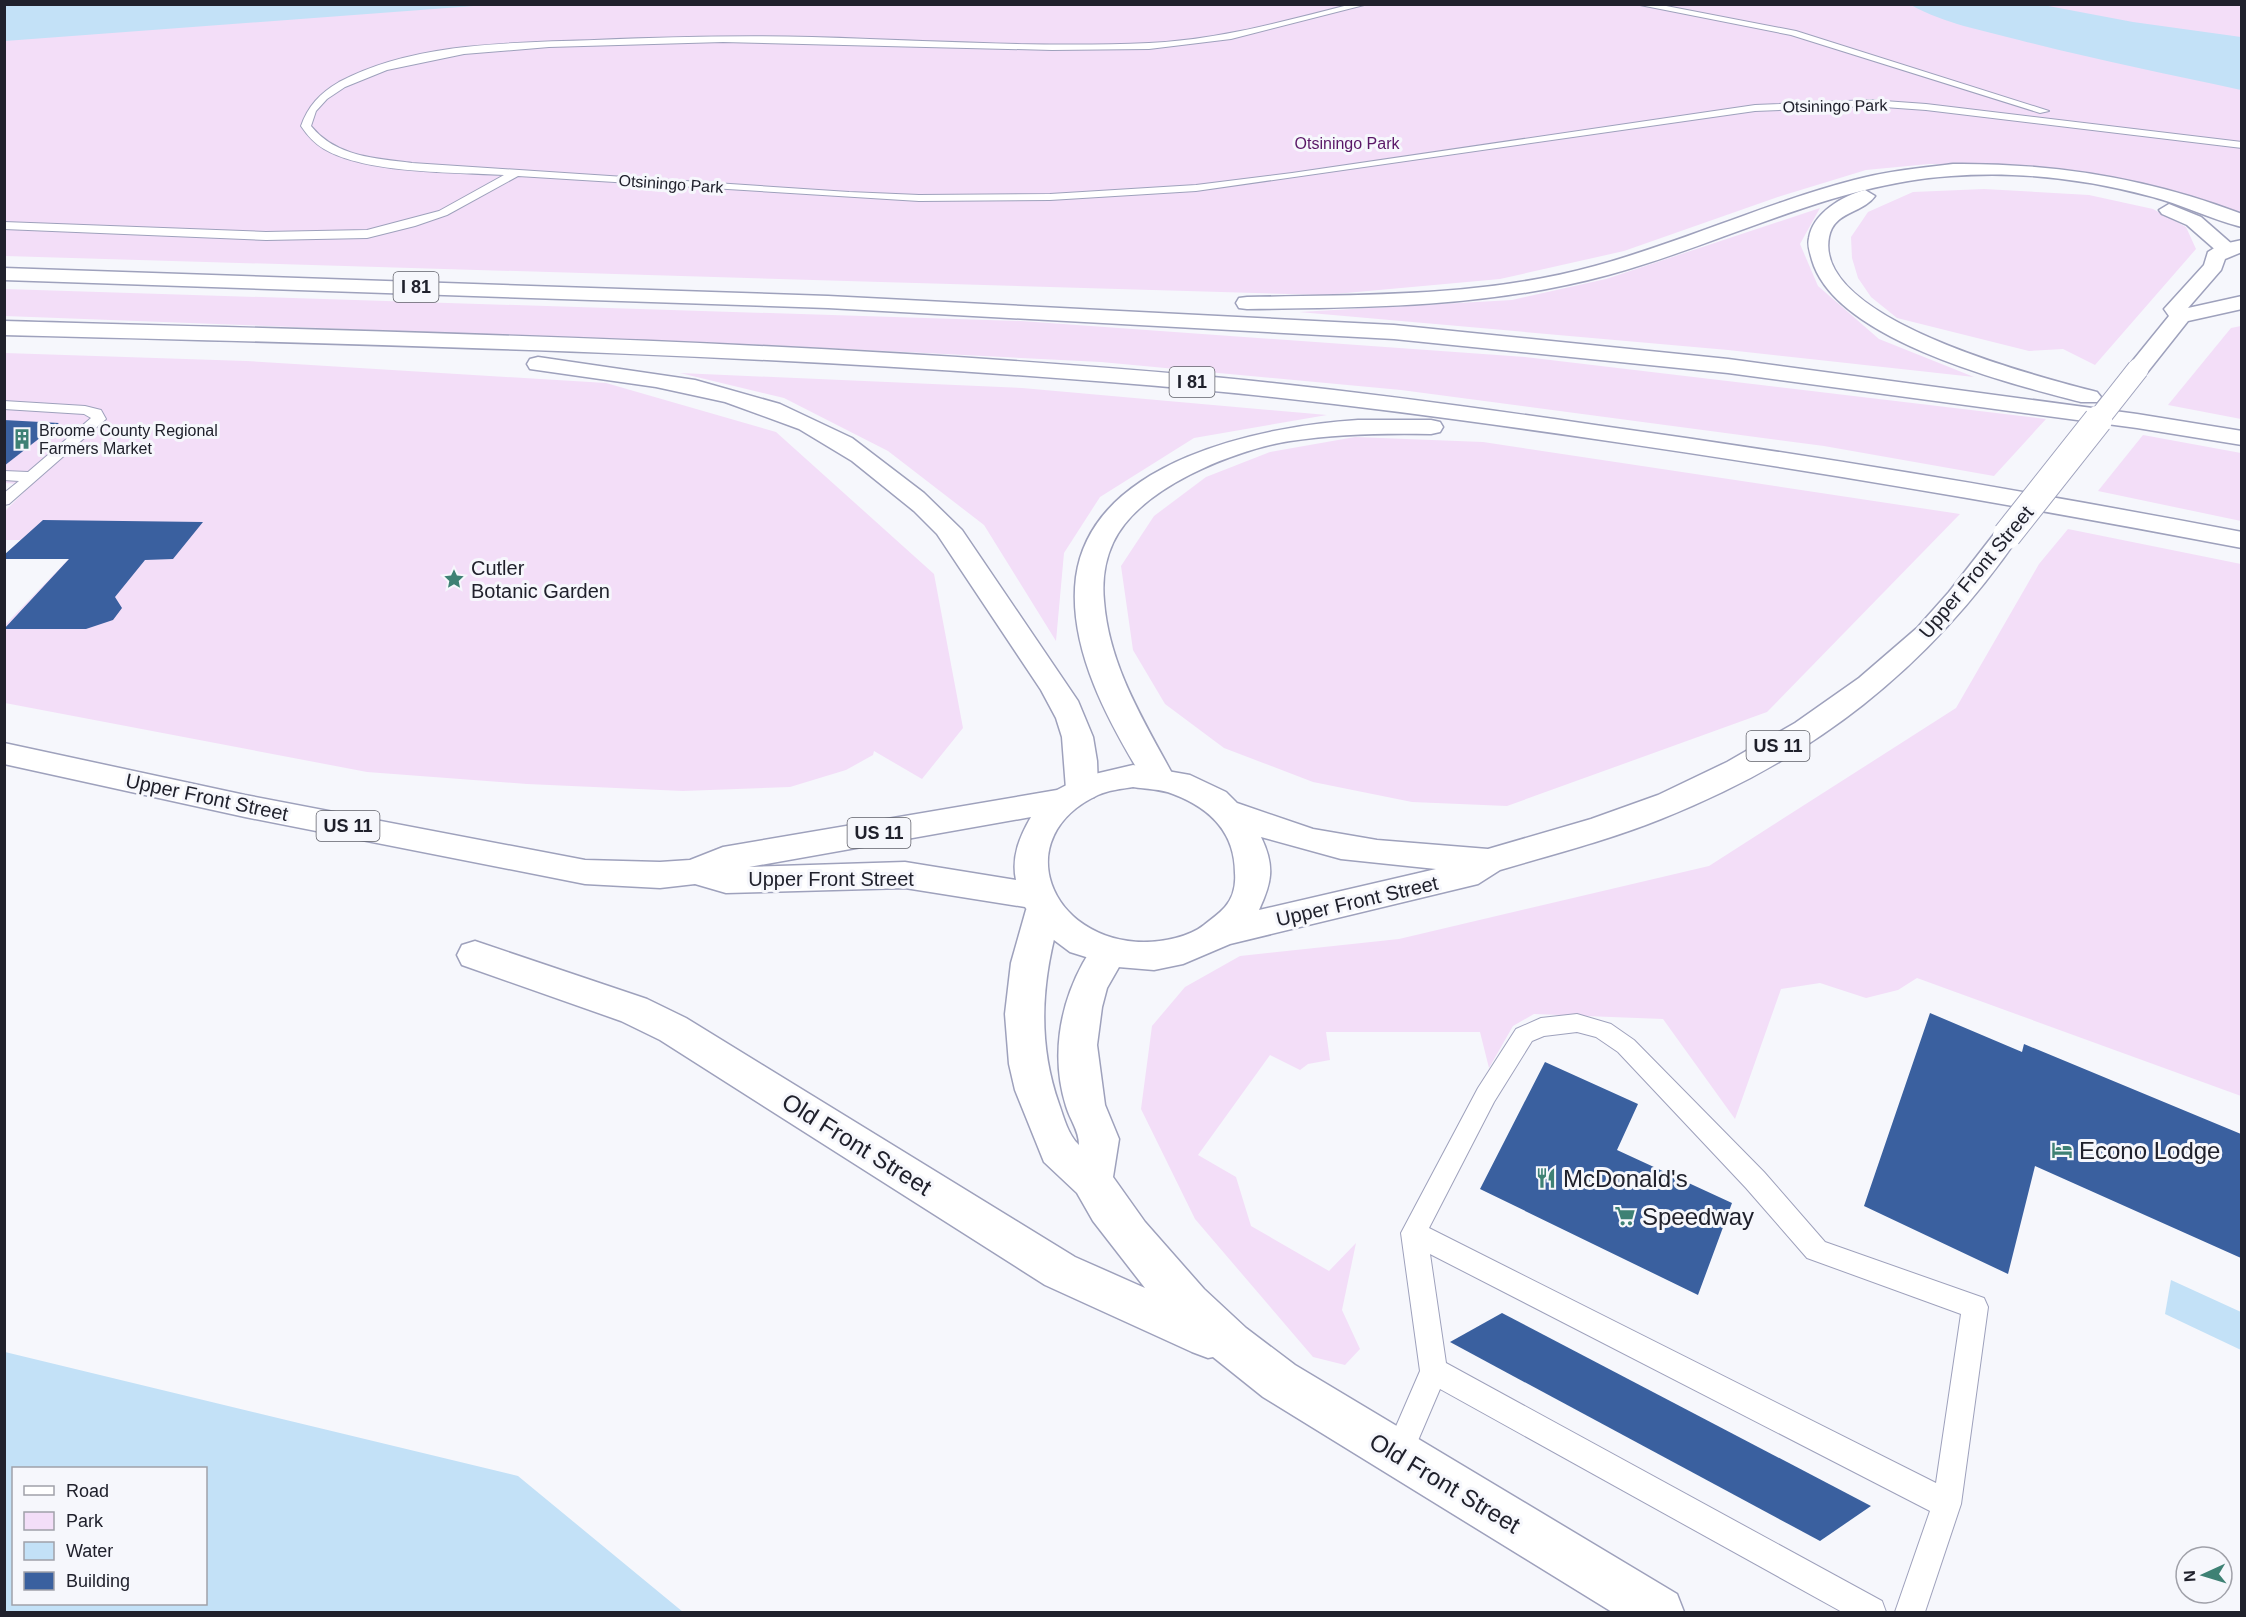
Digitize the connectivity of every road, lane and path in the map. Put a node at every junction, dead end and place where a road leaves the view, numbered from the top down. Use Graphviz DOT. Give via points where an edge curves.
graph roads {
  1 [pos="1364,4"];
  2 [pos="1639,4"];
  3 [pos="1985,94"];
  4 [pos="1962,111"];
  5 [pos="2131,131"];
  6 [pos="2241,145"];
  7 [pos="516,174"];
  8 [pos="2241,221"];
  9 [pos="4,225"];
  10 [pos="2234,248"];
  11 [pos="4,274"];
  12 [pos="2232,284"];
  13 [pos="828,303"];
  14 [pos="2180,316"];
  15 [pos="4,328"];
  16 [pos="133,332"];
  17 [pos="4,405"];
  18 [pos="2241,437"];
  19 [pos="1699,446"];
  20 [pos="4,475"];
  21 [pos="31,477"];
  22 [pos="4,501"];
  23 [pos="2241,540"];
  24 [pos="4,753"];
  25 [pos="1158,777"];
  26 [pos="1073,794"];
  27 [pos="1231,813"];
  28 [pos="1488,861"];
  29 [pos="695,872"];
  30 [pos="1041,903"];
  31 [pos="1222,932"];
  32 [pos="1109,953"];
  33 [pos="475,955"];
  34 [pos="1092,1180"];
  35 [pos="1414,1233"];
  36 [pos="1234,1349"];
  37 [pos="1434,1371"];
  38 [pos="1398,1454"];
  39 [pos="1947,1504"];
  40 [pos="1659,1612"];
  41 [pos="1871,1612"];
  42 [pos="1911,1612"];
  1 -- 7 [label="lane, Otsiningo Park" via="1228,39 1151,46 741,39 460,51 376,70 335,90 307,116 306,126 314,140 340,153 391,163"];
  2 -- 3 [label="lane, Otsiningo Park" via="1803,36"];
  3 -- 4 [label="lane"];
  3 -- 5 [label="lane, Otsiningo Park"];
  4 -- 5 [label="lane, Otsiningo Park"];
  4 -- 7 [label="lane, Otsiningo Park" via="1870,103 1755,108 1196,188 1050,197 849,195"];
  5 -- 6 [label="lane, Otsiningo Park"];
  7 -- 9 [label="lane" via="443,213 367,234 266,236"];
  8 -- 13 [label="main road" via="2185,199 2107,182 2029,173 1936,171 1860,184 1647,257 1564,279 1491,291 1370,301 1233,304"];
  10 -- 12 [label="main road, Upper Front Street / US 11" via="2215,256"];
  10 -- 18 [label="main road" via="2194,221 2136,198 2084,186 2030,181 1967,180 1894,187 1832,214 1822,226 1818,240 1818,255 1824,269 1859,306 1886,325 1952,356"];
  11 -- 13 [label="main road, I 81"];
  12 -- 14 [label="main road"];
  12 -- 14 [label="main road, Upper Front Street / US 11" via="2175,309"];
  13 -- 18 [label="main road, I 81" via="1230,322 1495,340 1728,366"];
  14 -- 28 [label="main road, Upper Front Street / US 11, bridge" via="1927,634 1836,709 1774,748 1668,804"];
  15 -- 16 [label="main road, I 81"];
  16 -- 19 [label="main road, I 81" via="921,362 1201,383 1405,405"];
  16 -- 26 [label="main road" via="272,346 519,362 660,379 776,411 833,438 919,501 953,535 1014,632 1067,706 1082,754"];
  17 -- 21 [label="lane" via="85,410 96,412 99,419"];
  19 -- 23 [label="main road, I 81"];
  19 -- 25 [label="main road" via="1376,426 1271,436 1223,449 1181,468 1127,504 1113,519 1095,549 1089,576 1092,624 1099,654"];
  20 -- 21 [label="lane"];
  21 -- 22 [label="lane"];
  24 -- 29 [label="main road, Upper Front Street / US 11" via="546,866 620,874"];
  25 -- 26 [label="main road, Upper Front Street / US 11" via="1106,780"];
  25 -- 27 [label="main road, Upper Front Street / US 11" via="1200,790"];
  26 -- 29 [label="main road, Upper Front Street / US 11" via="723,859"];
  26 -- 30 [label="main road, Upper Front Street" via="1047,817 1034,843 1031,872"];
  27 -- 28 [label="main road, Upper Front Street / US 11" via="1281,833 1340,847 1392,855"];
  27 -- 31 [label="main road, Upper Front Street" via="1250,844 1255,873 1247,902"];
  28 -- 31 [label="main road, Upper Front Street / US 11" via="1466,875"];
  29 -- 30 [label="main road, Upper Front Street / US 11" via="726,880 905,875"];
  30 -- 32 [label="main road, Upper Front Street / US 11" via="1073,936"];
  30 -- 34 [label="main road, Old Front Street" via="1024,987 1026,1058 1037,1100 1058,1151"];
  31 -- 32 [label="main road, Upper Front Street / US 11" via="1197,946 1168,955"];
  32 -- 34 [label="main road" via="1085,994 1077,1035 1080,1084 1100,1139"];
  33 -- 36 [label="main road, Old Front Street" via="634,1010 673,1029 1060,1271"];
  34 -- 36 [label="main road, Old Front Street" via="1109,1209 1186,1305"];
  35 -- 37 [label="lane"];
  35 -- 39 [label="lane"];
  35 -- 39 [label="lane" via="1486,1095 1524,1035 1557,1024 1577,1023 1603,1030 1626,1046 1747,1171 1816,1250 1975,1307"];
  36 -- 38 [label="main road, Old Front Street" via="1278,1381"];
  37 -- 38 [label="lane"];
  37 -- 41 [label="lane"];
  38 -- 40 [label="main road, Old Front Street"];
  39 -- 42 [label="lane"];
}
